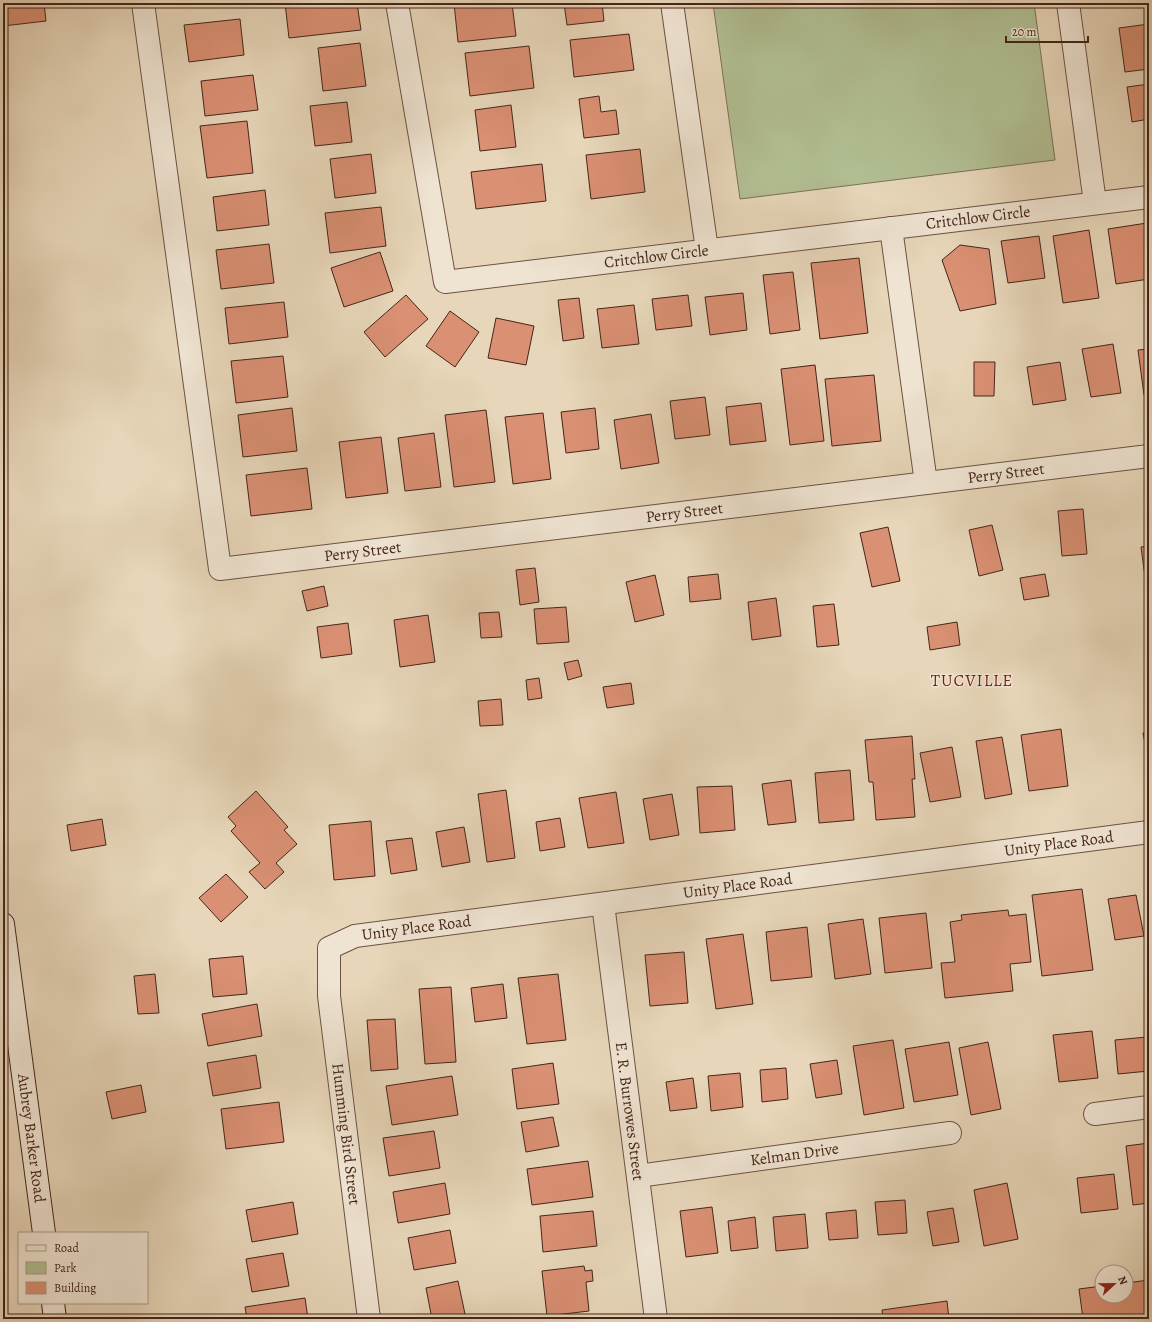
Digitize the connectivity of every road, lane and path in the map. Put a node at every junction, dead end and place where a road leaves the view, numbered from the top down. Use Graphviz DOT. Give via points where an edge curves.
graph roads {
  1 [pos="143,3"];
  2 [pos="397,3"];
  3 [pos="672,3"];
  4 [pos="1068,3"];
  5 [pos="1149,197"];
  6 [pos="1095,203"];
  7 [pos="891,228"];
  8 [pos="707,250"];
  9 [pos="1149,456"];
  10 [pos="926,483"];
  11 [pos="1149,832"];
  12 [pos="603,904"];
  13 [pos="3,924"];
  14 [pos="330,948"];
  15 [pos="1149,1107"];
  16 [pos="1094,1114"];
  17 [pos="950,1133"];
  18 [pos="638,1176"];
  19 [pos="44,1232"];
  20 [pos="53,1304"];
  21 [pos="55,1319"];
  22 [pos="369,1319"];
  23 [pos="656,1319"];
  1 -- 10 [label="street, Perry Street" via="220,569"];
  2 -- 8 [label="street, Critchlow Circle" via="445,282"];
  3 -- 8 [label="street"];
  4 -- 6 [label="street"];
  5 -- 6 [label="street, Critchlow Circle"];
  6 -- 7 [label="street, Critchlow Circle"];
  7 -- 8 [label="street, Critchlow Circle"];
  7 -- 10 [label="street"];
  9 -- 10 [label="street, Perry Street"];
  11 -- 12 [label="street, Unity Place Road"];
  12 -- 14 [label="street, Unity Place Road" via="355,936"];
  12 -- 18 [label="street, E. R. Burrowes Street"];
  13 -- 19 [label="street, Aubrey Barker Road"];
  14 -- 22 [label="street, Humming Bird Street" via="329,996"];
  15 -- 16 [label="street"];
  17 -- 18 [label="street, Kelman Drive"];
  18 -- 23 [label="street, E. R. Burrowes Street"];
  20 -- 21 [label="street"];
}
